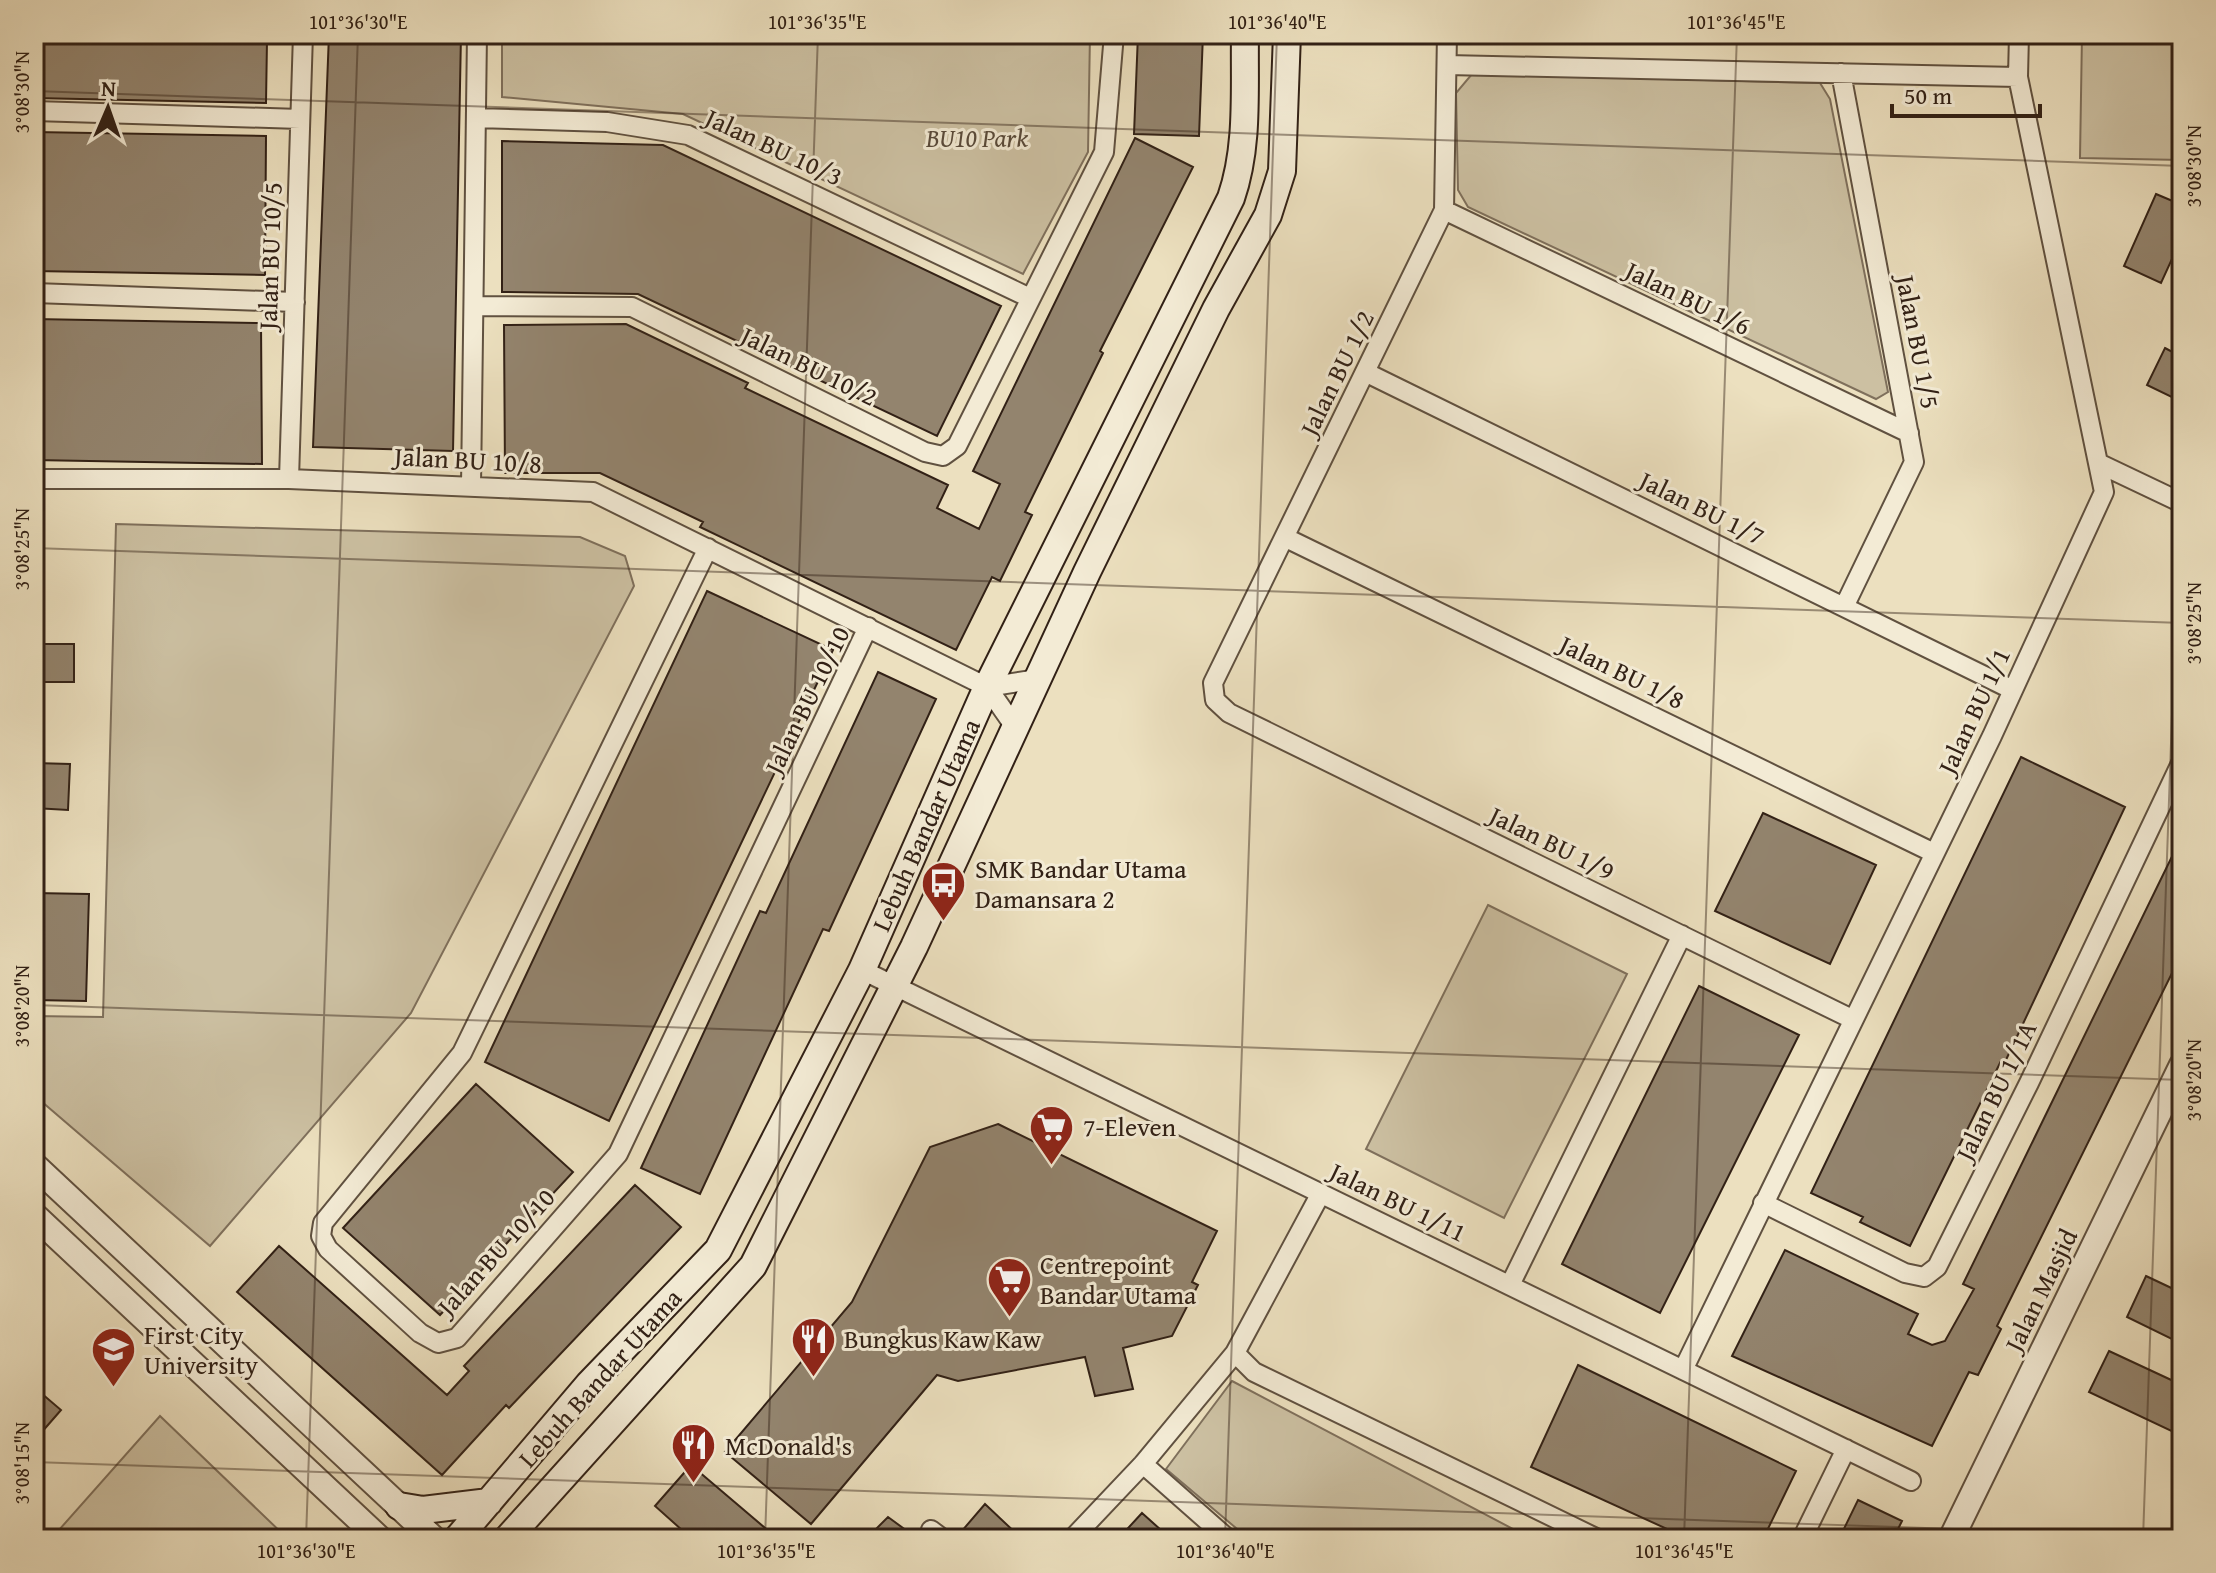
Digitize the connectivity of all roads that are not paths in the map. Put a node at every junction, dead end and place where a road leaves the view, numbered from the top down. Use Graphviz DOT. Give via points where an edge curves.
graph roads {
  1 [pos="303,34"];
  2 [pos="477,34"];
  3 [pos="1114,34"];
  4 [pos="1245,34"];
  5 [pos="1287,34"];
  6 [pos="1447,34"];
  7 [pos="2019,34"];
  8 [pos="1447,65"];
  9 [pos="1841,73"];
  10 [pos="2018,77"];
  11 [pos="34,111"];
  12 [pos="476,118"];
  13 [pos="300,119"];
  14 [pos="1444,210"];
  15 [pos="34,293"];
  16 [pos="1030,298"];
  17 [pos="295,302"];
  18 [pos="474,306"];
  19 [pos="1367,373"];
  20 [pos="1909,433"];
  21 [pos="2098,463"];
  22 [pos="34,479"];
  23 [pos="289,479"];
  24 [pos="471,486"];
  25 [pos="2182,503"];
  26 [pos="1286,538"];
  27 [pos="708,548"];
  28 [pos="1844,607"];
  29 [pos="868,627"];
  30 [pos="1038,679"];
  31 [pos="987,687"];
  32 [pos="2013,690"];
  33 [pos="1229,713"];
  34 [pos="1015,727"];
  35 [pos="2182,761"];
  36 [pos="1934,853"];
  37 [pos="1682,935"];
  38 [pos="862,970"];
  39 [pos="895,986"];
  40 [pos="1852,1019"];
  41 [pos="2182,1065"];
  42 [pos="2175,1098"];
  43 [pos="34,1165"];
  44 [pos="1321,1193"];
  45 [pos="1763,1203"];
  46 [pos="34,1215"];
  47 [pos="1510,1285"];
  48 [pos="1235,1353"];
  49 [pos="1683,1370"];
  50 [pos="1846,1449"];
  51 [pos="1143,1464"];
  52 [pos="1911,1481"];
  53 [pos="489,1502"];
  54 [pos="399,1506"];
  55 [pos="380,1539"];
  56 [pos="434,1539"];
  57 [pos="457,1539"];
  58 [pos="507,1539"];
  59 [pos="1072,1539"];
  60 [pos="1228,1539"];
  61 [pos="1598,1539"];
  62 [pos="1802,1539"];
  63 [pos="1951,1539"];
  1 -- 13 [label="street, Jalan BU 10/5"];
  2 -- 12 [label="street"];
  3 -- 16 [label="street" via="1104,152"];
  4 -- 31 [label="main road, Lebuh Bandar Utama" via="1243,141 1231,198"];
  5 -- 30 [label="main road, Lebuh Bandar Utama" via="1282,171 1268,215 1216,309"];
  6 -- 8 [label="street, Jalan BU 1/2"];
  7 -- 10 [label="street, Jalan BU 1/1"];
  8 -- 9 [label="street"];
  8 -- 14 [label="street, Jalan BU 1/2"];
  9 -- 10 [label="street"];
  9 -- 20 [label="street, Jalan BU 1/5"];
  10 -- 21 [label="street, Jalan BU 1/1"];
  11 -- 13 [label="street"];
  12 -- 16 [label="street, Jalan BU 10/3" via="607,122 688,135"];
  12 -- 18 [label="street"];
  13 -- 17 [label="street, Jalan BU 10/5"];
  14 -- 19 [label="street, Jalan BU 1/2"];
  14 -- 20 [label="street, Jalan BU 1/6"];
  15 -- 17 [label="street"];
  16 -- 18 [label="street, Jalan BU 10/2" via="957,446 943,456 925,452 632,307"];
  17 -- 23 [label="street, Jalan BU 10/5"];
  18 -- 24 [label="street"];
  19 -- 26 [label="street, Jalan BU 1/2"];
  19 -- 28 [label="street, Jalan BU 1/7"];
  20 -- 28 [label="street, Jalan BU 1/5" via="1914,462"];
  21 -- 25 [label="street"];
  21 -- 32 [label="street, Jalan BU 1/1" via="2104,492"];
  22 -- 23 [label="street, Jalan BU 10/8"];
  23 -- 24 [label="street, Jalan BU 10/8"];
  24 -- 27 [label="street, Jalan BU 10/8" via="593,492"];
  26 -- 33 [label="street, Jalan BU 1/2" via="1213,683 1215,700"];
  26 -- 36 [label="street, Jalan BU 1/8"];
  27 -- 29 [label="street, Jalan BU 10/8"];
  27 -- 29 [label="street, Jalan BU 10/10" via="462,1053 323,1223 321,1236 328,1249 420,1333 438,1343 457,1338 618,1154"];
  28 -- 32 [label="street, Jalan BU 1/7"];
  29 -- 31 [label="street, Jalan BU 10/10"];
  30 -- 31 [label="street"];
  30 -- 34 [label="main road, Lebuh Bandar Utama"];
  31 -- 34 [label="street, Jalan BU 10/10"];
  31 -- 38 [label="main road, Lebuh Bandar Utama"];
  32 -- 36 [label="street, Jalan BU 1/1"];
  33 -- 37 [label="street, Jalan BU 1/9"];
  34 -- 39 [label="main road, Lebuh Bandar Utama"];
  35 -- 45 [label="street, Jalan BU 1/1A" via="1937,1267 1924,1277 1905,1273"];
  36 -- 40 [label="street, Jalan BU 1/1"];
  37 -- 40 [label="street, Jalan BU 1/9"];
  37 -- 47 [label="street"];
  38 -- 39 [label="street, Jalan BU 1/11"];
  38 -- 53 [label="main road, Lebuh Bandar Utama" via="718,1250 589,1384"];
  39 -- 44 [label="street, Jalan BU 1/11"];
  39 -- 58 [label="main road, Lebuh Bandar Utama" via="753,1266"];
  40 -- 45 [label="street, Jalan BU 1/1"];
  41 -- 42 [label="street, Jalan Masjid"];
  42 -- 63 [label="street, Jalan Masjid"];
  43 -- 54 [label="street"];
  44 -- 47 [label="street, Jalan BU 1/11"];
  44 -- 48 [label="street"];
  45 -- 49 [label="street, Jalan BU 1/1"];
  46 -- 55 [label="street"];
  47 -- 49 [label="street, Jalan BU 1/11"];
  48 -- 51 [label="street"];
  48 -- 61 [label="street" via="1254,1372"];
  49 -- 50 [label="street, Jalan BU 1/11"];
  50 -- 52 [label="street, Jalan BU 1/11"];
  50 -- 62 [label="street"];
  51 -- 59 [label="street"];
  51 -- 60 [label="street"];
  53 -- 54 [label="main road" via="423,1510"];
  53 -- 57 [label="main road, Lebuh Bandar Utama"];
  54 -- 56 [label="street"];
}
